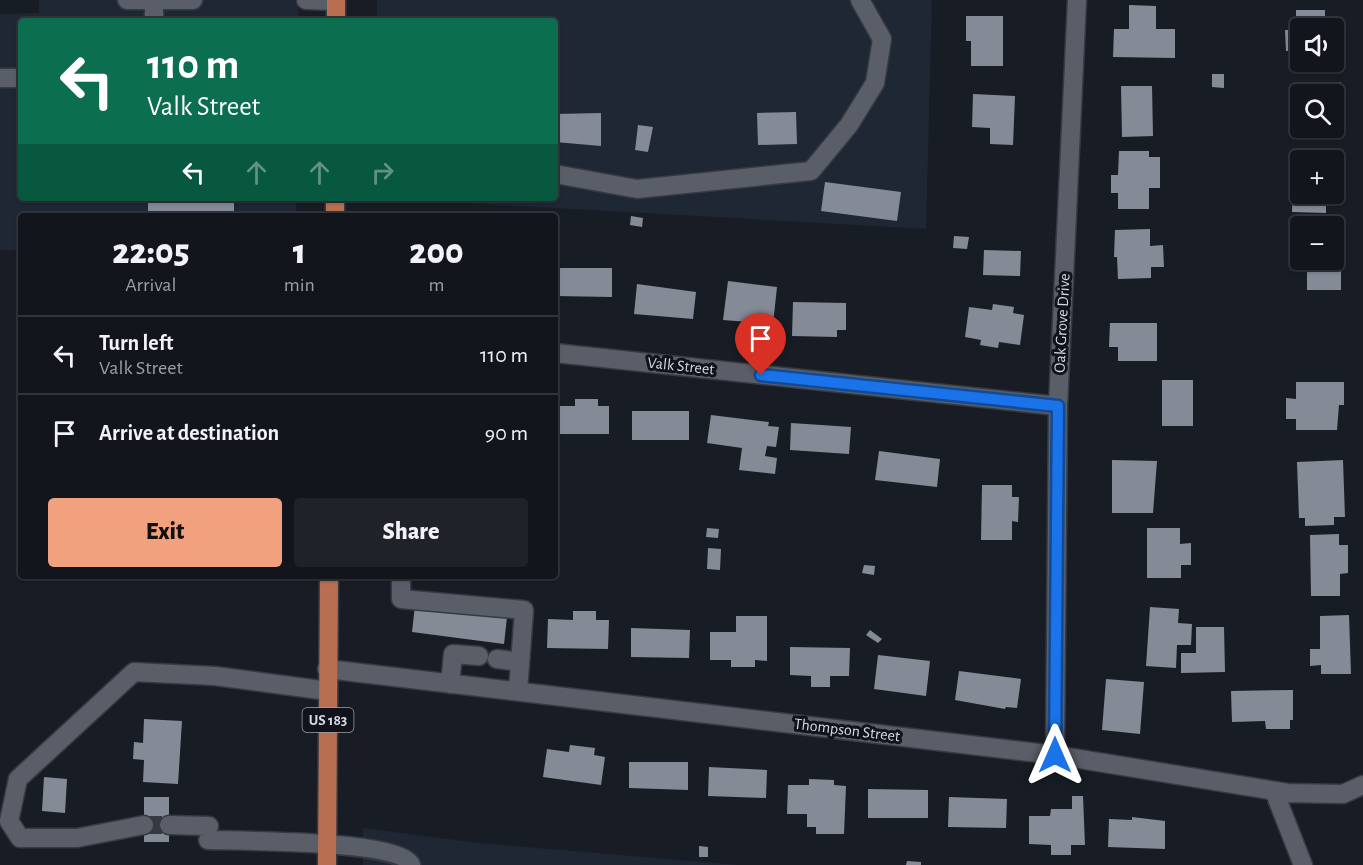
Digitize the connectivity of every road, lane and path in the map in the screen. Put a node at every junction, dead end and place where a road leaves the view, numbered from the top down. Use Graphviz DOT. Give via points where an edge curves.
graph roads {
  1 [pos="127,0"];
  2 [pos="154,0"];
  3 [pos="193,0"];
  4 [pos="306,0"];
  5 [pos="336,0"];
  6 [pos="860,0"];
  7 [pos="1077,0"];
  8 [pos="154,18"];
  9 [pos="336,18"];
  10 [pos="0,78"];
  11 [pos="18,78"];
  12 [pos="558,175"];
  13 [pos="558,353"];
  14 [pos="1058,406"];
  15 [pos="329,579"];
  16 [pos="401,579"];
  17 [pos="520,662"];
  18 [pos="327,669"];
  19 [pos="450,684"];
  20 [pos="328,691"];
  21 [pos="518,692"];
  22 [pos="1055,755"];
  23 [pos="1363,785"];
  24 [pos="1274,791"];
  25 [pos="144,825"];
  26 [pos="169,825"];
  27 [pos="327,843"];
  28 [pos="327,865"];
  29 [pos="411,865"];
  30 [pos="1303,865"];
  1 -- 2 [label="street"];
  2 -- 3 [label="street"];
  2 -- 8 [label="street"];
  4 -- 5 [label="street"];
  5 -- 9 [label="main road"];
  6 -- 12 [label="street" via="882,39 875,83 849,125 811,171 637,189"];
  7 -- 14 [label="street, Oak Grove Drive"];
  10 -- 11 [label="street"];
  13 -- 14 [label="street, Valk Street"];
  14 -- 22 [label="street, Oak Grove Drive"];
  15 -- 18 [label="main road, US 183"];
  16 -- 17 [label="street" via="401,599 524,610"];
  17 -- 19 [label="street" via="453,654"];
  17 -- 21 [label="street"];
  18 -- 19 [label="street, Thompson Street"];
  18 -- 20 [label="main road, US 183"];
  19 -- 21 [label="street, Thompson Street"];
  20 -- 25 [label="street" via="215,676 134,672 18,779 9,821 20,838 77,838"];
  20 -- 27 [label="main road, US 183"];
  21 -- 22 [label="street, Thompson Street"];
  22 -- 24 [label="street, Thompson Street"];
  23 -- 24 [label="street, Thompson Street" via="1343,794"];
  24 -- 30 [label="street"];
  26 -- 27 [label="street" via="209,833"];
  27 -- 28 [label="main road, US 183"];
  27 -- 29 [label="street" via="401,854"];
}
